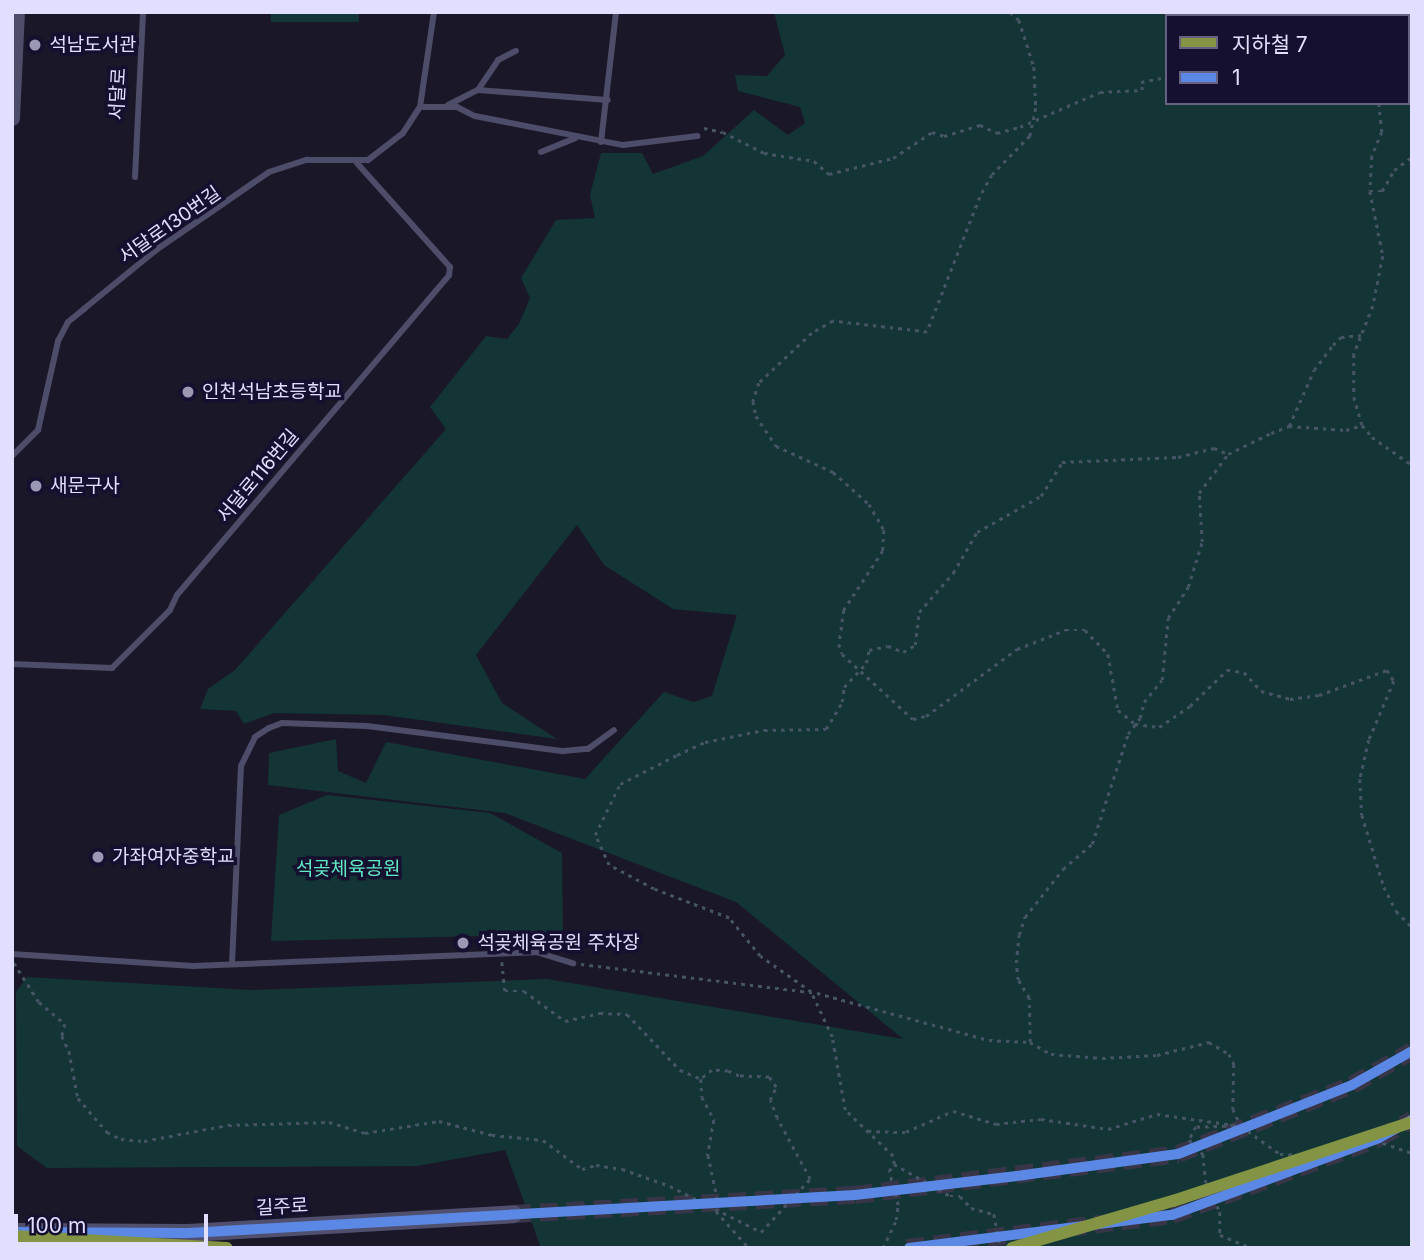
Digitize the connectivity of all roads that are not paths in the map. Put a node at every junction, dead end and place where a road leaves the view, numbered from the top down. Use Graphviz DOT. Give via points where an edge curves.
graph roads {
  1 [pos="17,12"];
  2 [pos="143,12"];
  3 [pos="434,12"];
  4 [pos="617,12"];
  5 [pos="516,51"];
  6 [pos="478,90"];
  7 [pos="608,100"];
  8 [pos="446,106"];
  9 [pos="420,107"];
  10 [pos="12,118"];
  11 [pos="697,136"];
  12 [pos="576,138"];
  13 [pos="601,142"];
  14 [pos="541,152"];
  15 [pos="357,163"];
  16 [pos="135,177"];
  17 [pos="12,456"];
  18 [pos="12,664"];
  19 [pos="614,730"];
  20 [pos="12,954"];
  21 [pos="573,962"];
  22 [pos="232,964"];
  23 [pos="513,1214"];
  24 [pos="12,1232"];
  1 -- 10 [label="street"];
  2 -- 16 [label="lane, 서달로"];
  3 -- 9 [label="lane"];
  4 -- 7 [label="lane" via="611,35"];
  5 -- 6 [label="lane" via="498,60"];
  6 -- 7 [label="lane"];
  6 -- 8 [label="lane"];
  7 -- 13 [label="lane"];
  8 -- 9 [label="lane"];
  8 -- 12 [label="lane"];
  9 -- 15 [label="lane" via="386,149"];
  11 -- 13 [label="lane" via="673,142"];
  12 -- 13 [label="lane"];
  12 -- 14 [label="lane"];
  15 -- 17 [label="lane, 서달로130번길" via="307,160 269,172 156,250 68,322 58,341 38,430"];
  15 -- 18 [label="lane, 서달로116번길" via="450,267 449,275 177,595 170,610 112,668"];
  19 -- 22 [label="lane" via="588,749 563,751 366,726 282,723 269,728 255,737 241,766"];
  20 -- 22 [label="lane" via="128,963"];
  21 -- 22 [label="lane" via="536,951 502,956"];
  23 -- 24 [label="main road, 길주로" via="188,1233"];
}
